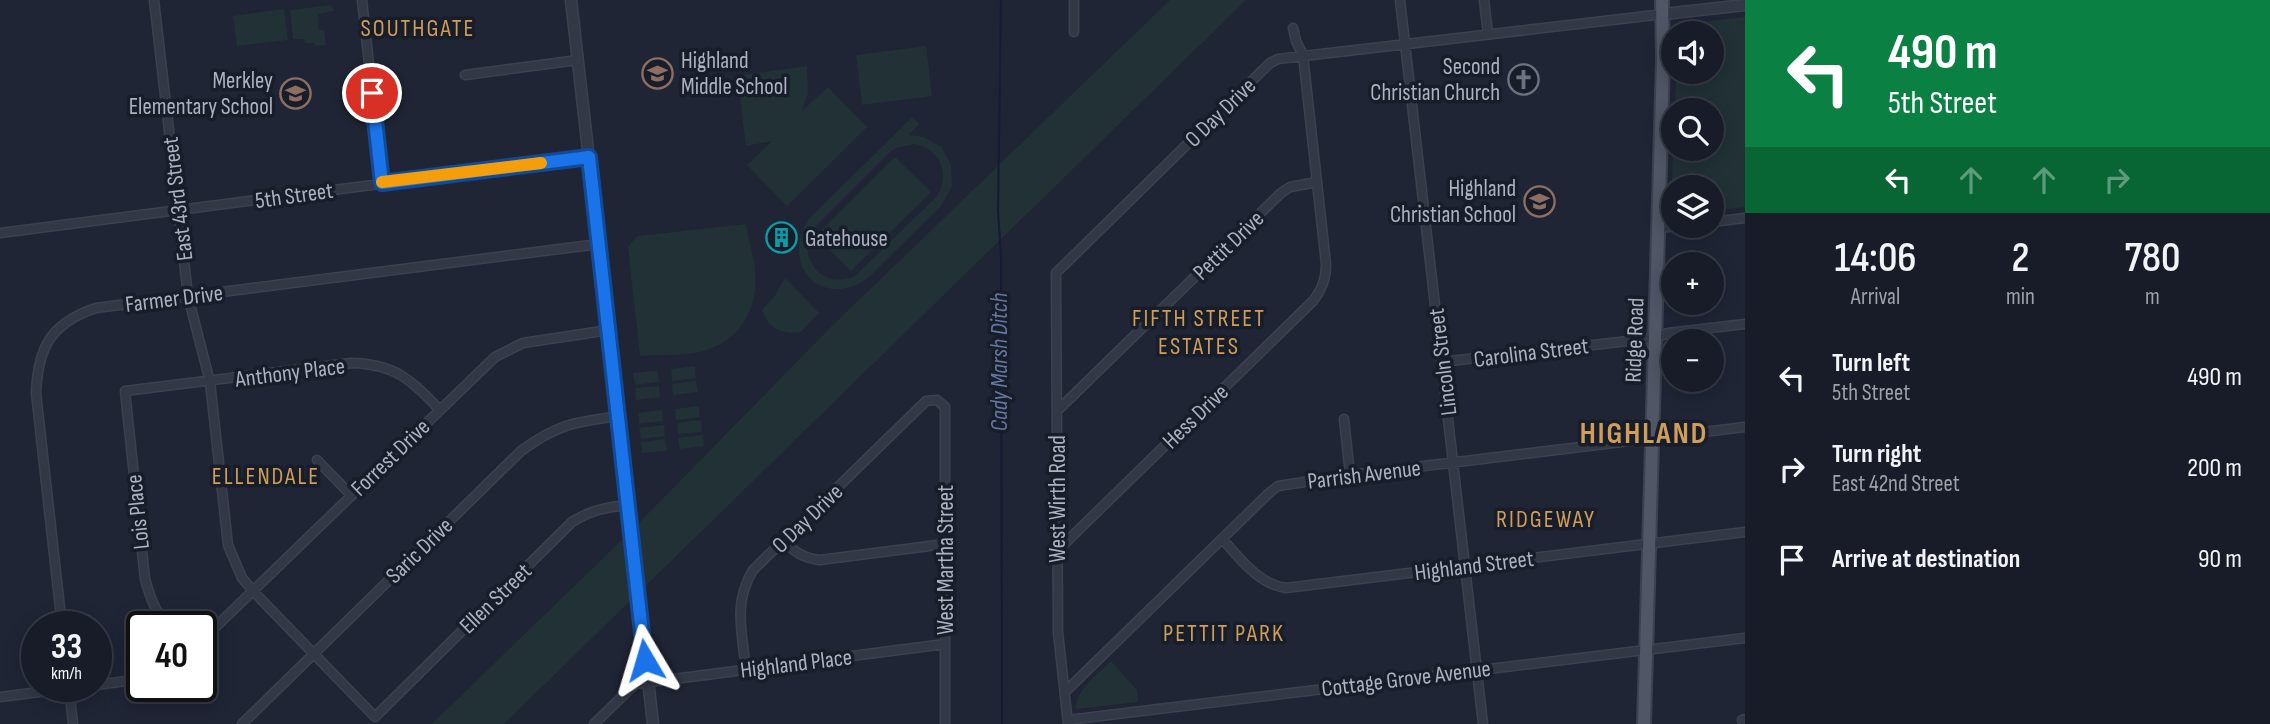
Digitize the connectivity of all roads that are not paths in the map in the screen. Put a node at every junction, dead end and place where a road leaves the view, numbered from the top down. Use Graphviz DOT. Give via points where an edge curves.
graph roads {
  1 [pos="154,0"];
  2 [pos="362,0"];
  3 [pos="571,0"];
  4 [pos="1074,0"];
  5 [pos="1400,0"];
  6 [pos="1484,0"];
  7 [pos="1662,0"];
  8 [pos="1745,5"];
  9 [pos="1693,6"];
  10 [pos="1664,14"];
  11 [pos="1293,28"];
  12 [pos="1074,32"];
  13 [pos="1488,34"];
  14 [pos="1405,43"];
  15 [pos="1303,55"];
  16 [pos="578,60"];
  17 [pos="465,75"];
  18 [pos="589,157"];
  19 [pos="1317,181"];
  20 [pos="382,183"];
  21 [pos="178,209"];
  22 [pos="1745,218"];
  23 [pos="1724,221"];
  24 [pos="1658,228"];
  25 [pos="1661,228"];
  26 [pos="0,233"];
  27 [pos="599,244"];
  28 [pos="1056,273"];
  29 [pos="188,296"];
  30 [pos="1745,324"];
  31 [pos="609,330"];
  32 [pos="1655,338"];
  33 [pos="1441,362"];
  34 [pos="210,382"];
  35 [pos="125,391"];
  36 [pos="937,400"];
  37 [pos="439,409"];
  38 [pos="1057,411"];
  39 [pos="618,416"];
  40 [pos="1344,419"];
  41 [pos="1745,427"];
  42 [pos="1652,438"];
  43 [pos="317,460"];
  44 [pos="1454,462"];
  45 [pos="1350,475"];
  46 [pos="351,495"];
  47 [pos="629,505"];
  48 [pos="1745,532"];
  49 [pos="1222,539"];
  50 [pos="783,541"];
  51 [pos="945,544"];
  52 [pos="1649,544"];
  53 [pos="1058,550"];
  54 [pos="1465,566"];
  55 [pos="253,591"];
  56 [pos="60,611"];
  57 [pos="158,611"];
  58 [pos="217,625"];
  59 [pos="1745,638"];
  60 [pos="945,645"];
  61 [pos="1646,649"];
  62 [pos="313,653"];
  63 [pos="1476,669"];
  64 [pos="746,670"];
  65 [pos="648,682"];
  66 [pos="1065,692"];
  67 [pos="21,694"];
  68 [pos="0,697"];
  69 [pos="71,702"];
  70 [pos="374,717"];
  71 [pos="1068,722"];
  72 [pos="74,724"];
  73 [pos="242,724"];
  74 [pos="594,724"];
  75 [pos="653,724"];
  76 [pos="945,724"];
  77 [pos="1483,724"];
  78 [pos="1644,724"];
  1 -- 21 [label="street, East 43rd Street"];
  2 -- 20 [label="street"];
  3 -- 16 [label="street"];
  4 -- 12 [label="street"];
  5 -- 14 [label="street, Lincoln Street"];
  6 -- 13 [label="street"];
  7 -- 10 [label="main road, Ridge Road"];
  8 -- 9 [label="street"];
  9 -- 10 [label="street"];
  10 -- 13 [label="street, O Day Drive"];
  10 -- 24 [label="main road, Ridge Road"];
  11 -- 15 [label="street, Hess Drive"];
  13 -- 14 [label="street, O Day Drive"];
  14 -- 15 [label="street, O Day Drive"];
  14 -- 33 [label="street, Lincoln Street"];
  15 -- 19 [label="street, Hess Drive"];
  15 -- 28 [label="street, O Day Drive" via="1270,63"];
  16 -- 17 [label="street"];
  16 -- 18 [label="street"];
  18 -- 20 [label="street, 5th Street"];
  18 -- 27 [label="street"];
  19 -- 38 [label="street, Pettit Drive" via="1281,193"];
  19 -- 53 [label="street, Hess Drive" via="1326,264 1321,290"];
  20 -- 21 [label="street, 5th Street"];
  21 -- 26 [label="street, 5th Street"];
  21 -- 29 [label="street, East 43rd Street"];
  22 -- 23 [label="street"];
  24 -- 25 [label="street"];
  24 -- 32 [label="main road, Ridge Road"];
  27 -- 29 [label="street, Farmer Drive"];
  27 -- 31 [label="street"];
  28 -- 38 [label="street, West Wirth Road"];
  29 -- 34 [label="street, East 43rd Street"];
  29 -- 56 [label="street, Farmer Drive" via="78,314 58,327 45,345 37,368 36,393"];
  30 -- 32 [label="street, Carolina Street"];
  31 -- 37 [label="street, Forrest Drive" via="540,339 506,349"];
  31 -- 39 [label="street"];
  32 -- 33 [label="street, Carolina Street"];
  32 -- 42 [label="main road, Ridge Road"];
  33 -- 44 [label="street, Lincoln Street"];
  34 -- 35 [label="street, Anthony Place"];
  34 -- 37 [label="street, Anthony Place" via="373,363 410,380"];
  34 -- 55 [label="street, East 43rd Street" via="228,545"];
  35 -- 57 [label="street, Lois Place" via="145,579"];
  36 -- 50 [label="street, O Day Drive" via="926,401"];
  36 -- 51 [label="street, West Martha Street" via="945,407"];
  37 -- 46 [label="street, Forrest Drive"];
  38 -- 53 [label="street, West Wirth Road"];
  39 -- 47 [label="street"];
  39 -- 62 [label="street, Saric Drive" via="556,428 521,451"];
  40 -- 45 [label="street"];
  41 -- 42 [label="street, Parrish Avenue"];
  42 -- 44 [label="street, Parrish Avenue"];
  42 -- 52 [label="main road, Ridge Road"];
  43 -- 46 [label="street"];
  44 -- 45 [label="street, Parrish Avenue"];
  44 -- 54 [label="street, Lincoln Street"];
  45 -- 49 [label="street, Parrish Avenue" via="1278,486"];
  46 -- 55 [label="street, Forrest Drive"];
  47 -- 65 [label="street"];
  47 -- 70 [label="street, Ellen Street" via="599,508 572,522"];
  48 -- 52 [label="street, Highland Street"];
  49 -- 54 [label="street, Highland Street" via="1263,581 1286,588"];
  49 -- 66 [label="street, Parrish Avenue"];
  50 -- 51 [label="street" via="795,553 820,560"];
  50 -- 64 [label="street, O Day Drive" via="754,570 741,597"];
  51 -- 60 [label="street, West Martha Street"];
  52 -- 54 [label="street, Highland Street"];
  52 -- 61 [label="main road, Ridge Road"];
  53 -- 66 [label="street, West Wirth Road" via="1058,632"];
  54 -- 63 [label="street, Lincoln Street"];
  55 -- 58 [label="street, Forrest Drive"];
  55 -- 62 [label="street, East 43rd Street"];
  59 -- 61 [label="street, Cottage Grove Avenue"];
  60 -- 64 [label="street, Highland Place"];
  60 -- 76 [label="street, West Martha Street"];
  61 -- 63 [label="street, Cottage Grove Avenue"];
  61 -- 78 [label="main road, Ridge Road"];
  62 -- 70 [label="street, East 43rd Street"];
  62 -- 73 [label="street, Saric Drive"];
  63 -- 71 [label="street, Cottage Grove Avenue"];
  63 -- 77 [label="street, Lincoln Street"];
  64 -- 65 [label="street, Highland Place"];
  65 -- 74 [label="street" via="635,684"];
  65 -- 75 [label="street"];
  66 -- 71 [label="street, West Wirth Road"];
  67 -- 68 [label="street"];
  69 -- 72 [label="street"];
}
